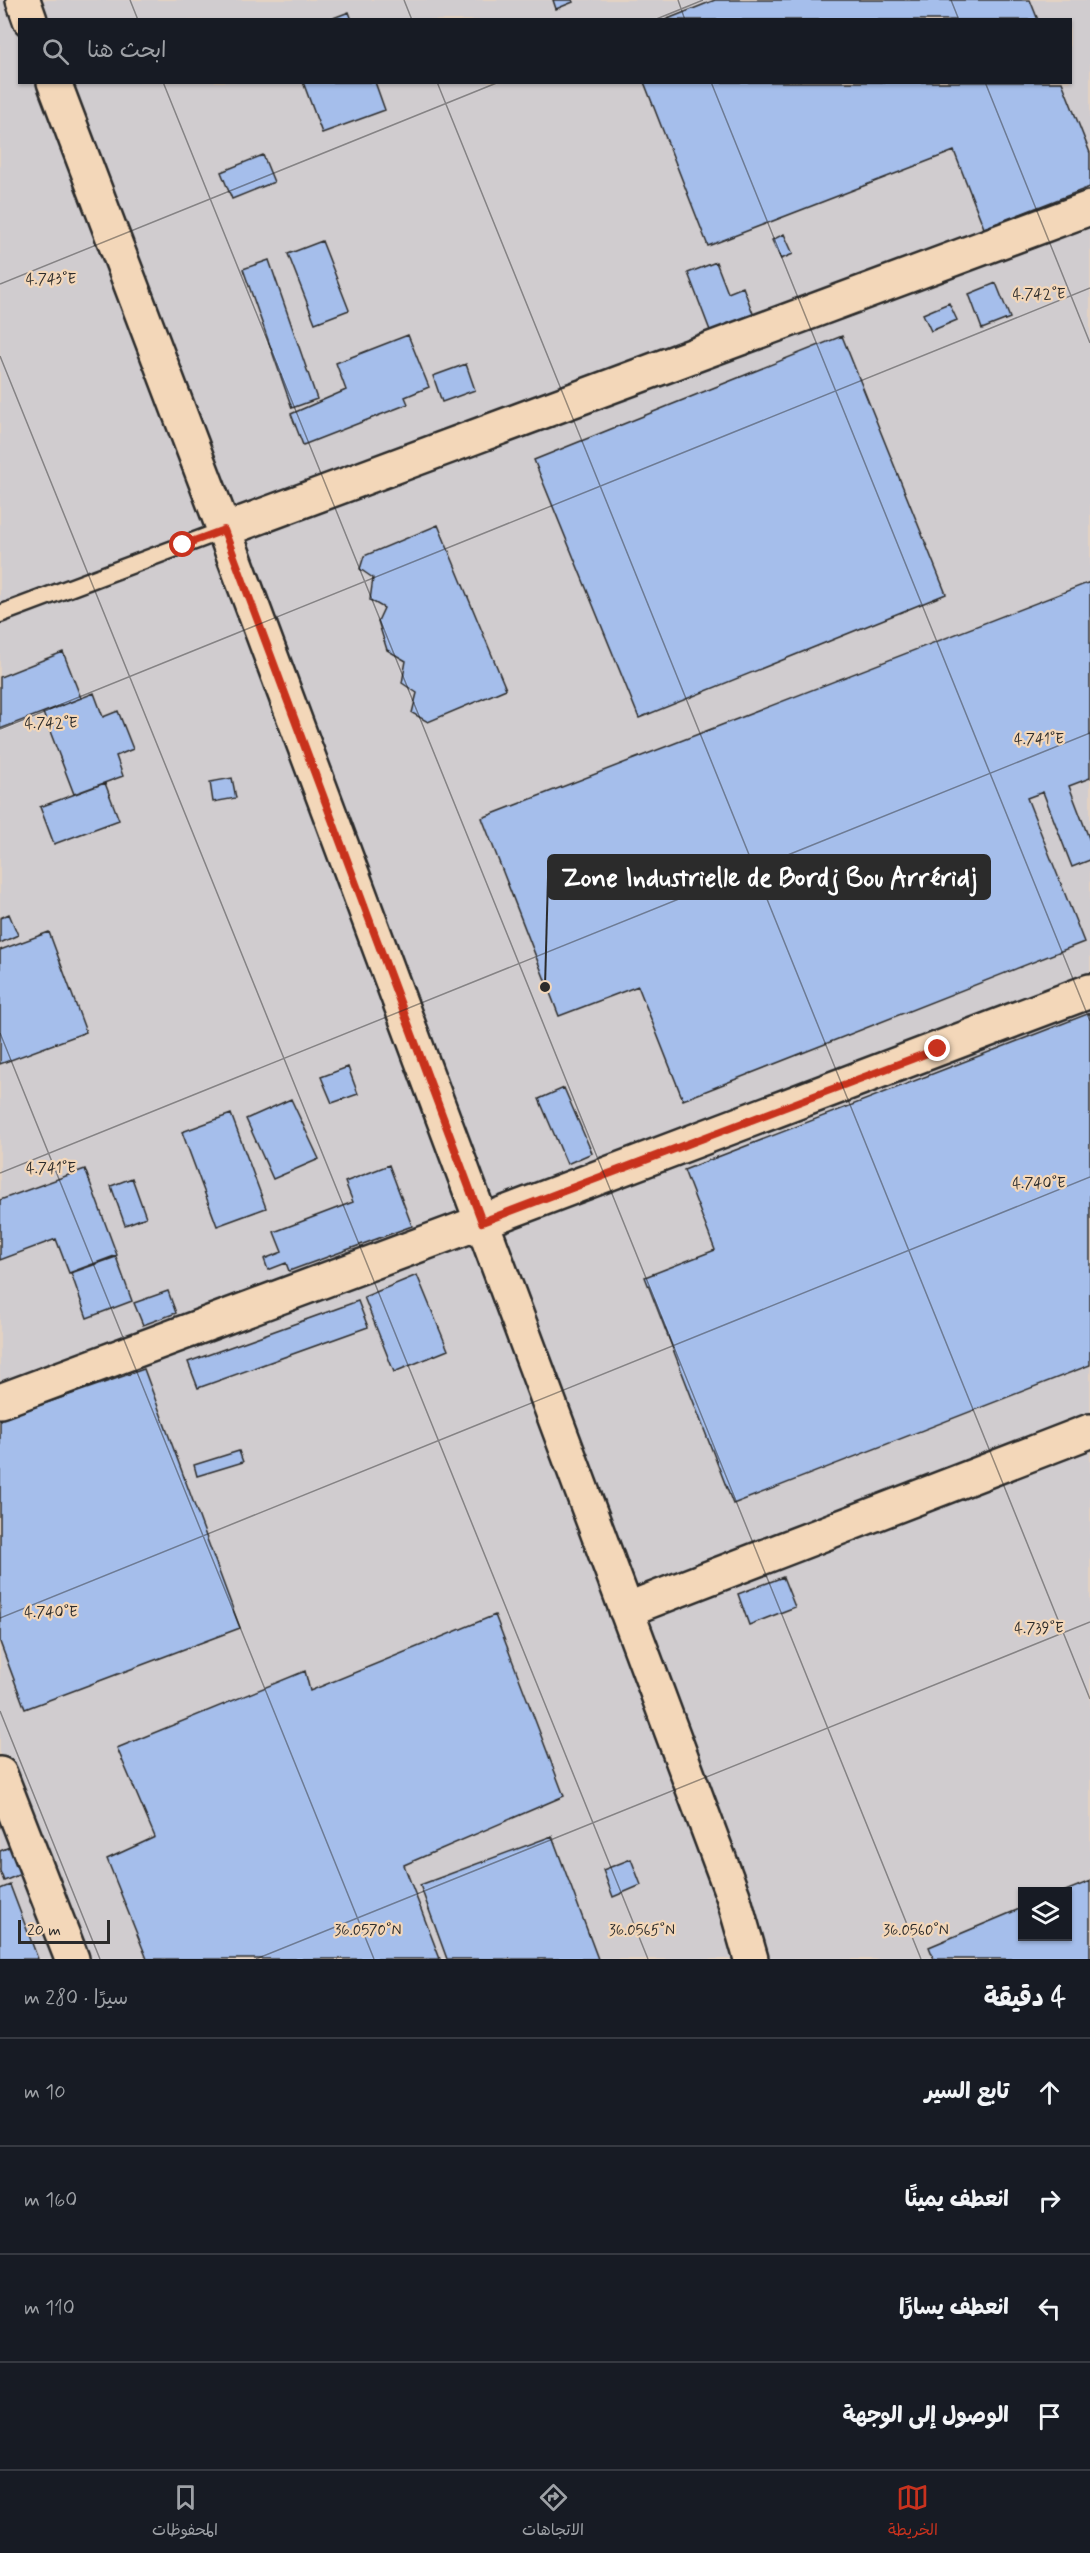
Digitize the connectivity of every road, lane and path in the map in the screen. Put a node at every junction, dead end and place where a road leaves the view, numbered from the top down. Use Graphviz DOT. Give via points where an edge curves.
graph roads {
  1 [pos="23,0"];
  2 [pos="29,18"];
  3 [pos="55,84"];
  4 [pos="1090,208"];
  5 [pos="224,530"];
  6 [pos="0,614"];
  7 [pos="1090,991"];
  8 [pos="482,1222"];
  9 [pos="0,1401"];
  10 [pos="1090,1431"];
  11 [pos="626,1610"];
  12 [pos="0,1774"];
  13 [pos="72,1959"];
  14 [pos="751,1959"];
  1 -- 2 [label="street"];
  3 -- 5 [label="street"];
  4 -- 5 [label="street"];
  5 -- 6 [label="lane"];
  5 -- 8 [label="street"];
  7 -- 8 [label="street"];
  8 -- 9 [label="street"];
  8 -- 11 [label="street"];
  10 -- 11 [label="street"];
  11 -- 14 [label="street" via="733,1896"];
  12 -- 13 [label="street"];
}
